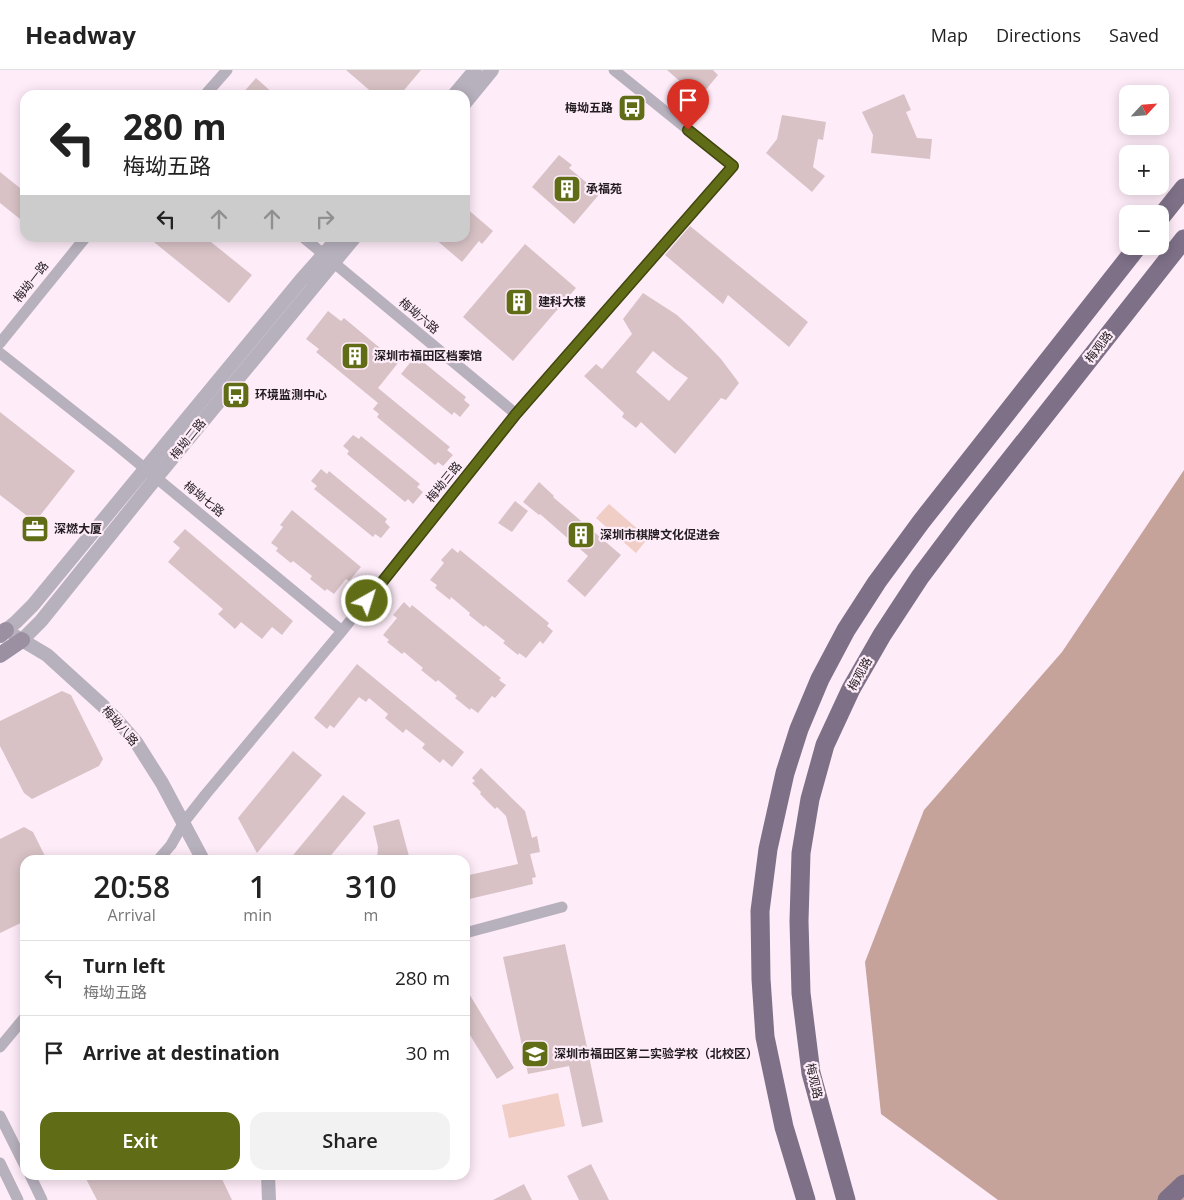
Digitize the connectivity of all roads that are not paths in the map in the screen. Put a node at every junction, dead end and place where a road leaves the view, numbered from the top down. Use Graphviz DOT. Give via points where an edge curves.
graph roads {
  1 [pos="226,70"];
  2 [pos="475,70"];
  3 [pos="492,70"];
  4 [pos="614,70"];
  5 [pos="209,90"];
  6 [pos="458,90"];
  7 [pos="470,97"];
  8 [pos="1184,188"];
  9 [pos="1169,207"];
  10 [pos="1184,238"];
  11 [pos="82,242"];
  12 [pos="309,242"];
  13 [pos="336,242"];
  14 [pos="349,242"];
  15 [pos="1131,255"];
  16 [pos="329,258"];
  17 [pos="0,343"];
  18 [pos="0,353"];
  19 [pos="516,414"];
  20 [pos="151,474"];
  21 [pos="2,630"];
  22 [pos="342,632"];
  23 [pos="22,640"];
  24 [pos="0,655"];
  25 [pos="184,822"];
  26 [pos="162,855"];
  27 [pos="200,855"];
  28 [pos="562,907"];
  29 [pos="470,932"];
  30 [pos="20,1023"];
  31 [pos="0,1047"];
  32 [pos="0,1116"];
  33 [pos="832,1153"];
  34 [pos="20,1156"];
  35 [pos="0,1164"];
  36 [pos="32,1180"];
  37 [pos="268,1180"];
  38 [pos="1184,1184"];
  39 [pos="18,1200"];
  40 [pos="42,1200"];
  41 [pos="268,1200"];
  42 [pos="806,1200"];
  43 [pos="846,1200"];
  44 [pos="852,1200"];
  45 [pos="1167,1200"];
  1 -- 5 [label="street"];
  2 -- 6 [label="street"];
  3 -- 7 [label="street"];
  4 -- 19 [label="street, 梅坳三路" via="733,166"];
  8 -- 9 [label="highway"];
  10 -- 33 [label="highway, 梅观路" via="920,577 851,689 825,746 810,799 801,854 799,921 801,993 810,1073"];
  11 -- 17 [label="street, 梅坳一路"];
  12 -- 16 [label="street, 梅坳六路"];
  13 -- 16 [label="street, 梅坳二路"];
  14 -- 16 [label="street, 梅坳二路"];
  15 -- 42 [label="highway" via="877,582 846,630 799,729 785,773 768,850 760,911 761,979 765,1037 784,1127"];
  16 -- 19 [label="street, 梅坳六路"];
  16 -- 20 [label="street, 梅坳二路"];
  18 -- 20 [label="street, 梅坳七路"];
  19 -- 22 [label="street, 梅坳三路"];
  20 -- 21 [label="street, 梅坳二路" via="33,605 16,622"];
  20 -- 22 [label="street, 梅坳七路"];
  20 -- 23 [label="street, 梅坳二路" via="41,621"];
  21 -- 23 [label="street, 梅坳八路"];
  22 -- 25 [label="street, 梅坳三路"];
  23 -- 24 [label="main road"];
  23 -- 25 [label="street, 梅坳八路" via="47,655 117,720 136,742"];
  25 -- 26 [label="street, 梅坳三路"];
  25 -- 27 [label="street, 梅坳八路"];
  28 -- 29 [label="street"];
  30 -- 31 [label="street"];
  32 -- 34 [label="street"];
  33 -- 43 [label="highway, 梅观路"];
  33 -- 44 [label="highway"];
  35 -- 39 [label="street"];
  36 -- 40 [label="street"];
  37 -- 41 [label="street"];
  38 -- 45 [label="highway"];
}
